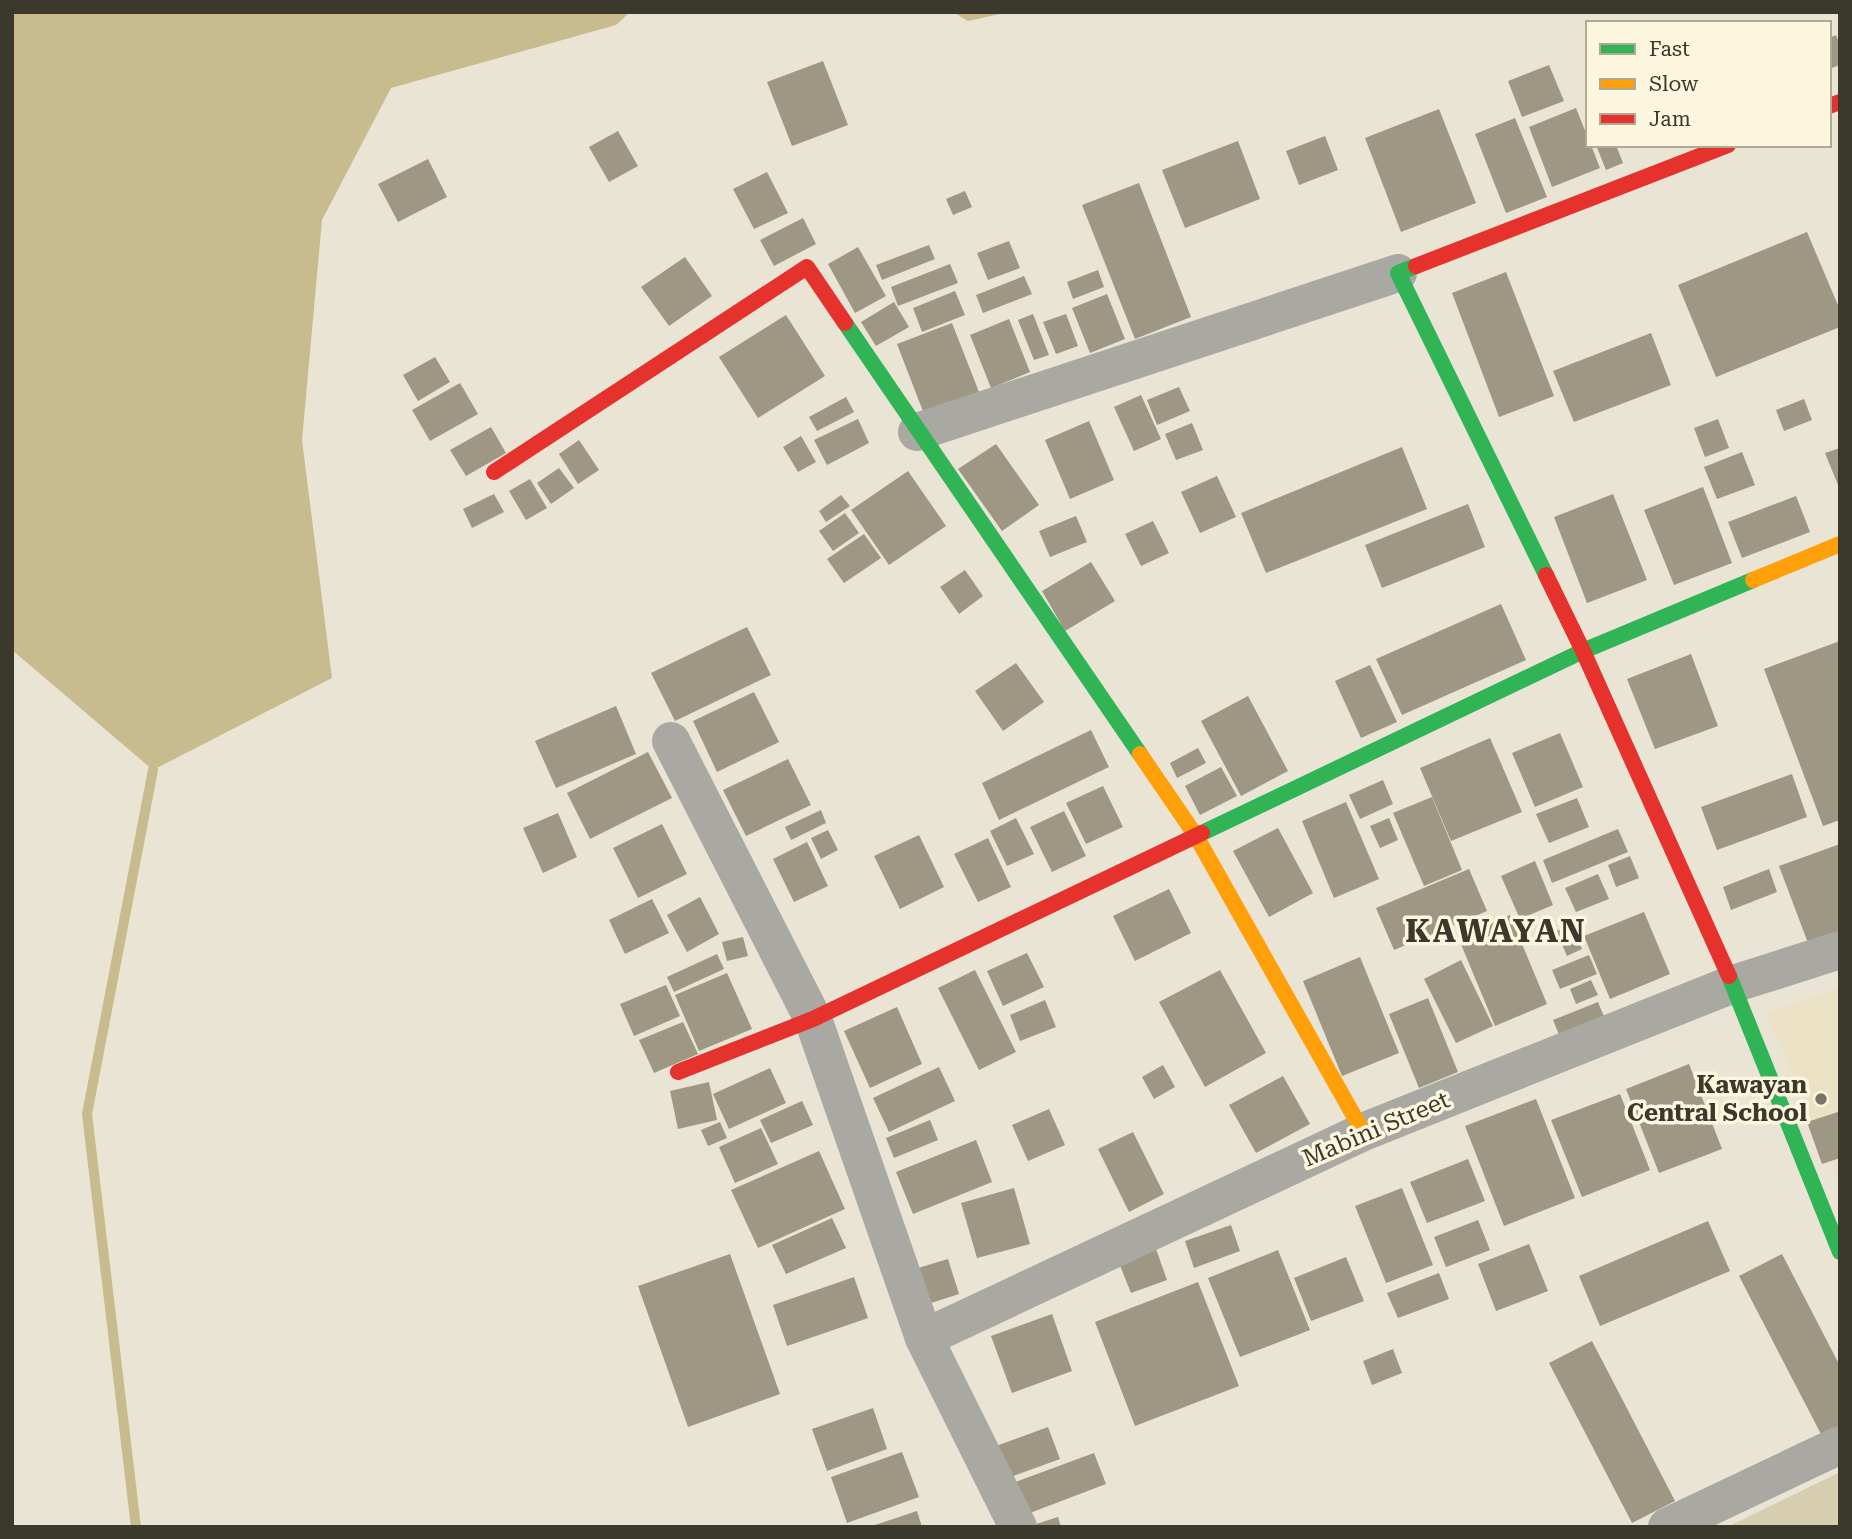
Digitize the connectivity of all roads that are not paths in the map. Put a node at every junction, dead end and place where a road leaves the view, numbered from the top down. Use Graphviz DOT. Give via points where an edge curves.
graph roads {
  1 [pos="1723,147"];
  2 [pos="1398,273"];
  3 [pos="918,432"];
  4 [pos="494,472"];
  5 [pos="1840,544"];
  6 [pos="1583,651"];
  7 [pos="671,741"];
  8 [pos="1196,836"];
  9 [pos="1840,950"];
  10 [pos="1733,984"];
  11 [pos="813,1019"];
  12 [pos="678,1072"];
  13 [pos="1363,1132"];
  14 [pos="1840,1252"];
  15 [pos="924,1338"];
  16 [pos="1840,1445"];
  17 [pos="1018,1527"];
  18 [pos="1667,1527"];
  1 -- 2 [label="street"];
  2 -- 3 [label="street"];
  2 -- 6 [label="street"];
  3 -- 4 [label="street" via="807,267"];
  3 -- 8 [label="street"];
  5 -- 6 [label="street"];
  6 -- 8 [label="street"];
  6 -- 10 [label="street"];
  7 -- 11 [label="street"];
  8 -- 11 [label="street"];
  8 -- 13 [label="street"];
  9 -- 10 [label="street, Mabini Street"];
  10 -- 13 [label="street, Mabini Street"];
  10 -- 14 [label="street"];
  11 -- 12 [label="street"];
  11 -- 15 [label="street"];
  13 -- 15 [label="street, Mabini Street"];
  15 -- 17 [label="street"];
  16 -- 18 [label="street"];
}
